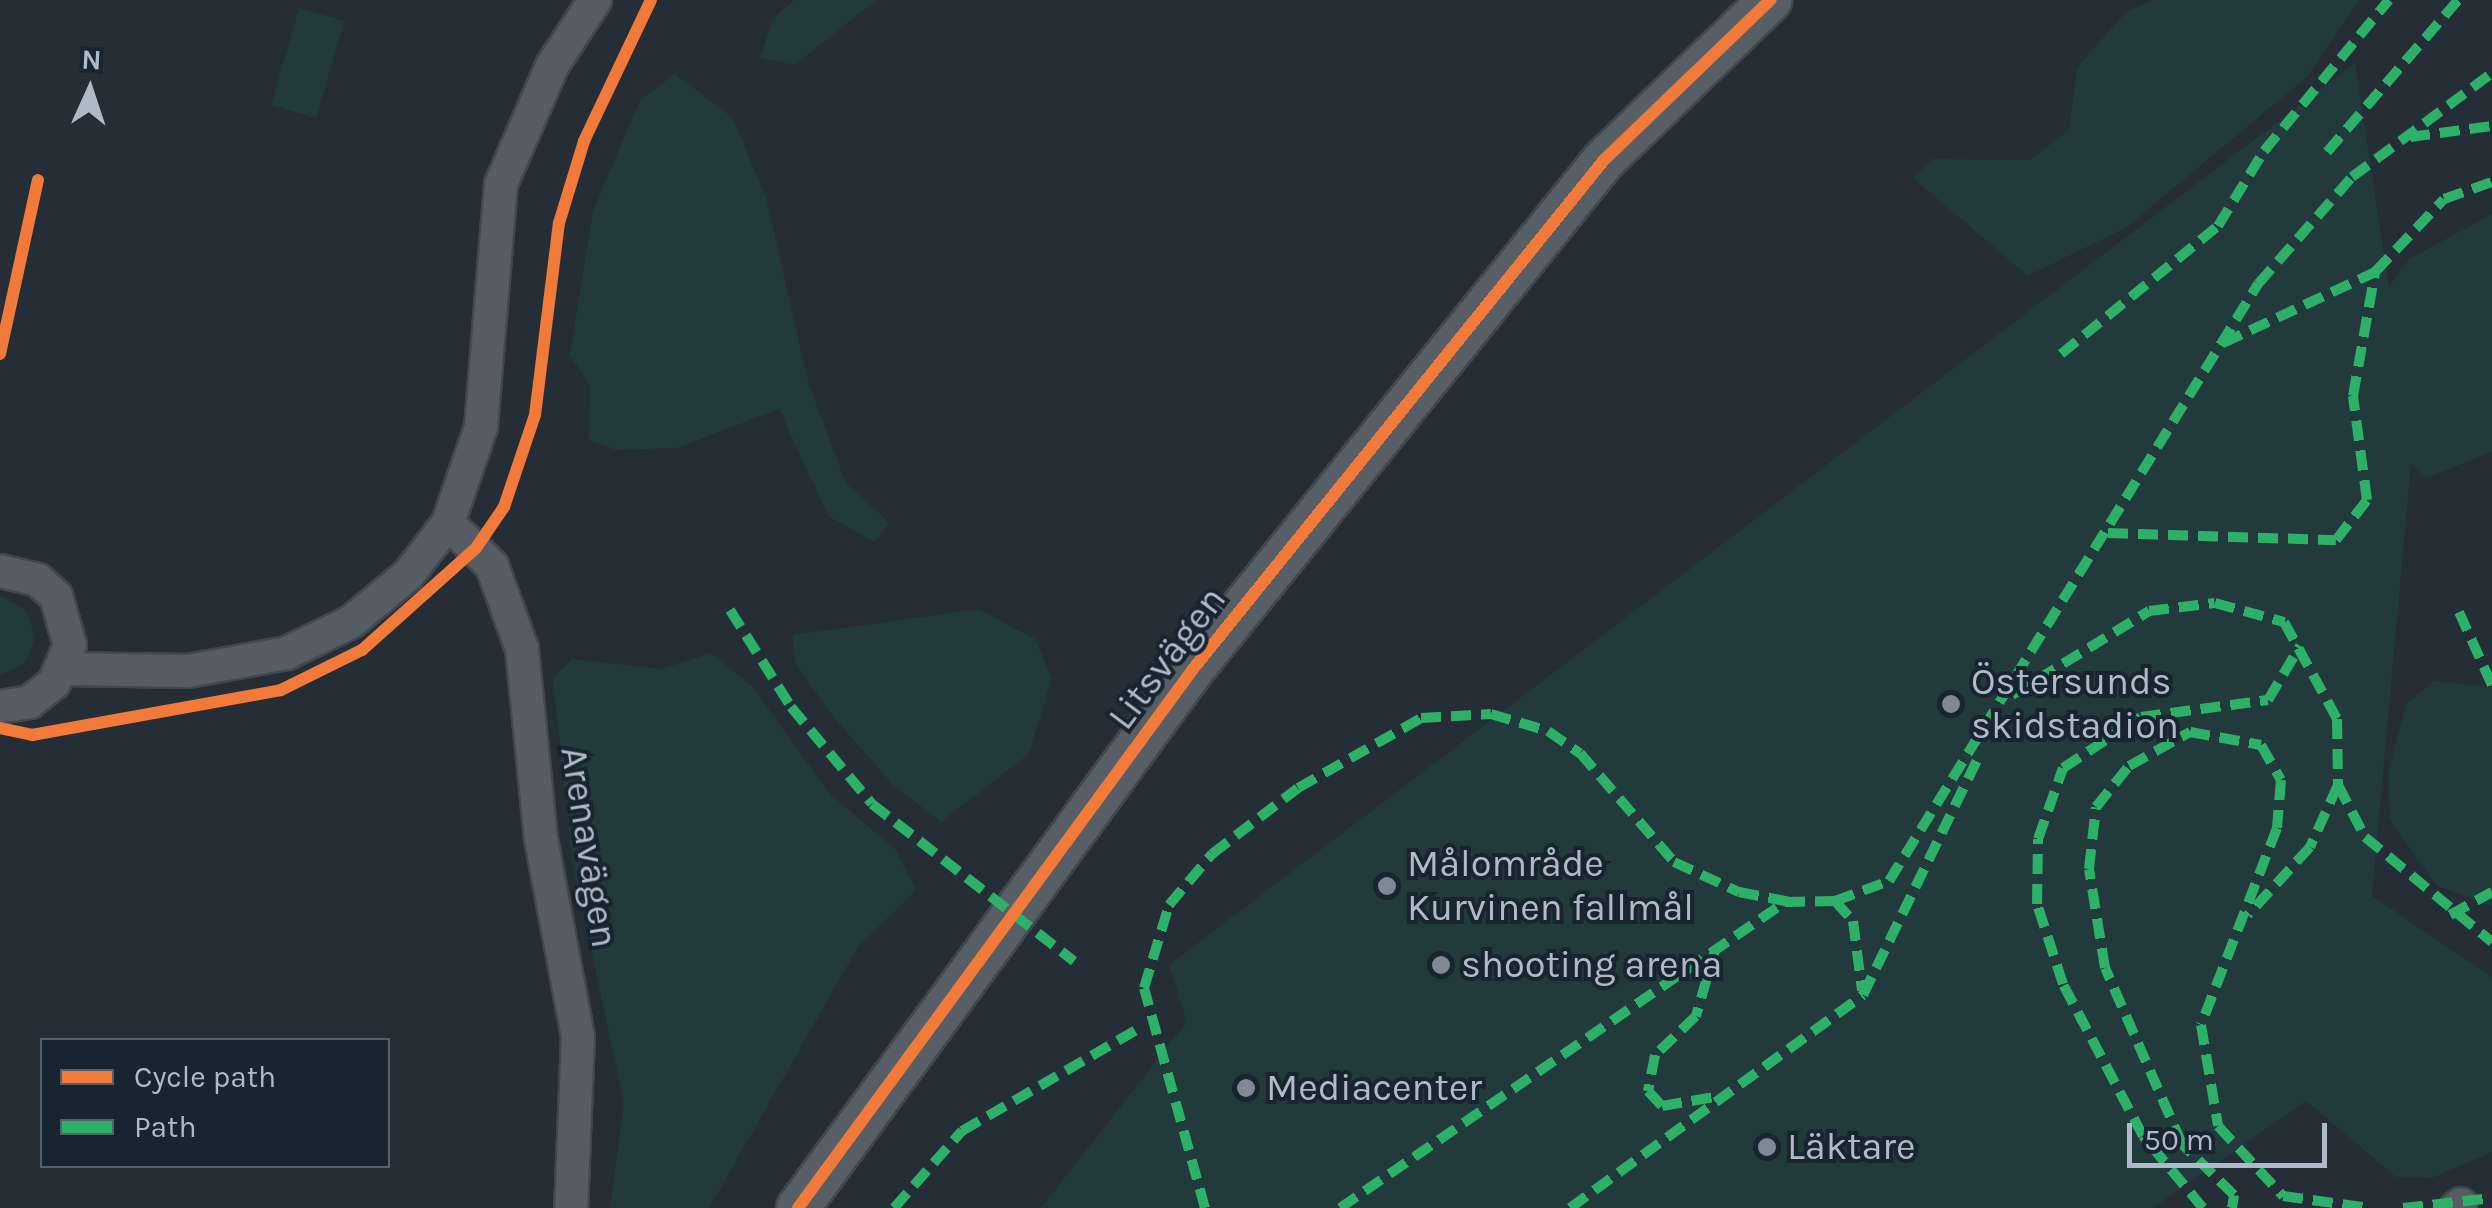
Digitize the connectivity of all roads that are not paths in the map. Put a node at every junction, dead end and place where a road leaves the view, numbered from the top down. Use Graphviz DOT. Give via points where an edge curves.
graph roads {
  1 [pos="595,0"];
  2 [pos="1770,0"];
  3 [pos="448,522"];
  4 [pos="0,571"];
  5 [pos="64,669"];
  6 [pos="0,707"];
  7 [pos="571,1208"];
  8 [pos="798,1208"];
  1 -- 3 [label="street" via="552,66 502,184 481,427"];
  2 -- 8 [label="main road, Litsvägen" via="1604,160 1193,669"];
  3 -- 5 [label="street" via="408,575 352,622 286,653 188,671"];
  3 -- 7 [label="street, Arenavägen" via="492,566 522,650 541,838 578,1037"];
  4 -- 5 [label="street" via="38,580 56,596 70,646"];
  5 -- 6 [label="street" via="30,702"];
}
